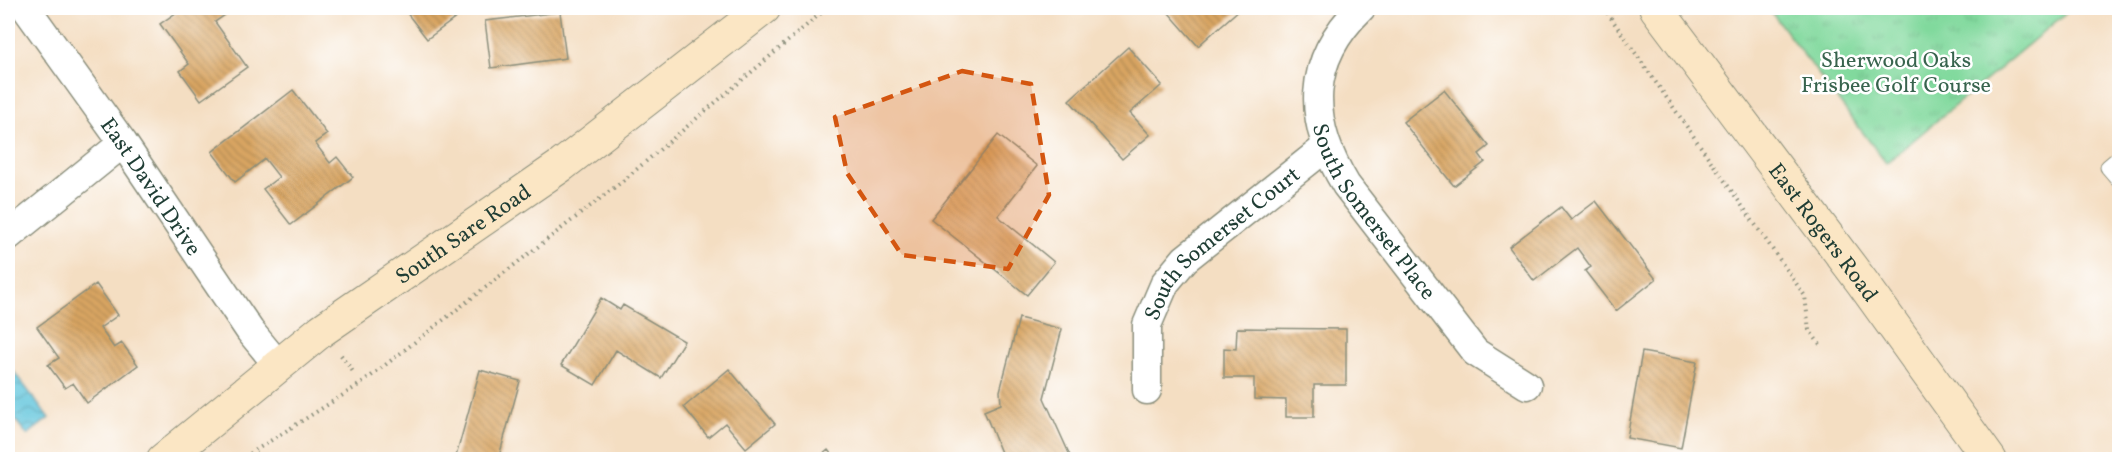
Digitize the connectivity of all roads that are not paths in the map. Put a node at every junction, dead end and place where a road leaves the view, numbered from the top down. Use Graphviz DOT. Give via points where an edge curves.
graph roads {
  1 [pos="26,8"];
  2 [pos="764,8"];
  3 [pos="1361,8"];
  4 [pos="1656,8"];
  5 [pos="123,142"];
  6 [pos="1326,147"];
  7 [pos="2114,162"];
  8 [pos="2120,181"];
  9 [pos="8,236"];
  10 [pos="278,365"];
  11 [pos="1527,385"];
  12 [pos="1147,390"];
  13 [pos="163,459"];
  14 [pos="1990,459"];
  1 -- 5 [label="street, East David Drive"];
  2 -- 10 [label="main road, South Sare Road" via="562,165 322,330"];
  3 -- 6 [label="street, South Somerset Place" via="1341,27 1320,78 1319,117"];
  4 -- 14 [label="main road, East Rogers Road"];
  5 -- 9 [label="street"];
  5 -- 10 [label="street, East David Drive" via="250,331"];
  6 -- 11 [label="street, South Somerset Place" via="1346,184 1475,352"];
  6 -- 12 [label="street, South Somerset Court" via="1185,259 1165,283 1147,325"];
  7 -- 8 [label="lane"];
  10 -- 13 [label="main road, South Sare Road"];
}
